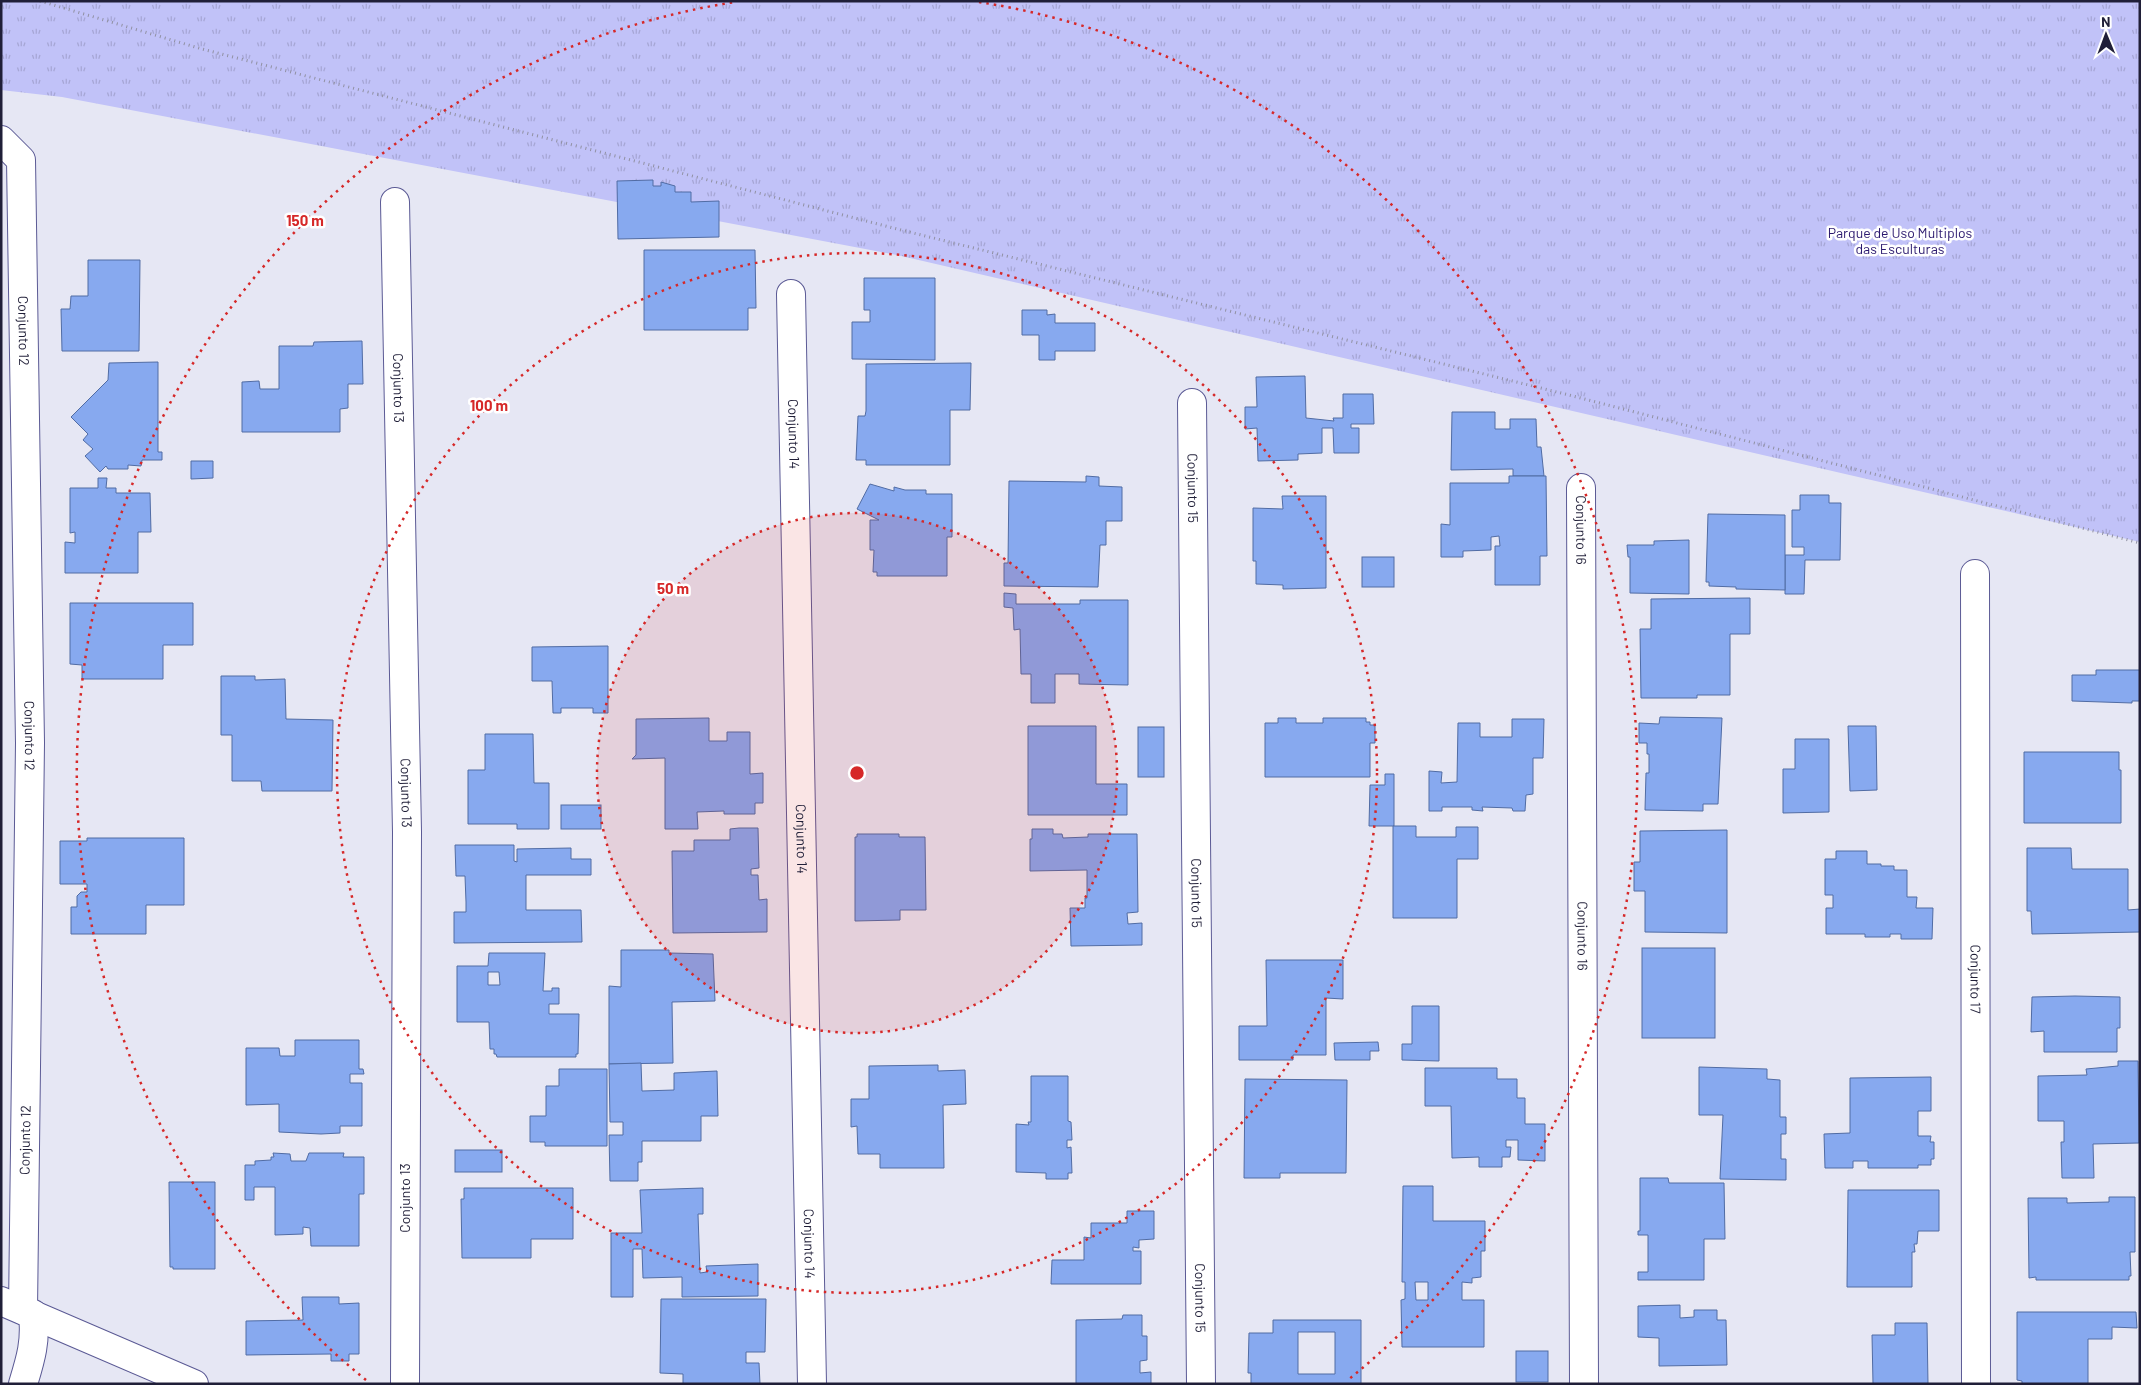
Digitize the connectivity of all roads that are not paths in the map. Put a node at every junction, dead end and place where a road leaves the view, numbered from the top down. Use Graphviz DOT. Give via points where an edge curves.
graph roads {
  1 [pos="1,140"];
  2 [pos="395,202"];
  3 [pos="791,294"];
  4 [pos="1192,403"];
  5 [pos="1581,488"];
  6 [pos="1975,574"];
  7 [pos="19,1309"];
  8 [pos="23,1384"];
  9 [pos="194,1384"];
  10 [pos="405,1384"];
  11 [pos="812,1384"];
  12 [pos="1201,1384"];
  13 [pos="1584,1384"];
  14 [pos="1976,1384"];
  1 -- 7 [label="street, Conjunto 12" via="21,160 30,744"];
  2 -- 10 [label="street, Conjunto 13" via="407,832"];
  3 -- 11 [label="street, Conjunto 14"];
  4 -- 12 [label="street, Conjunto 15"];
  5 -- 13 [label="street, Conjunto 16"];
  6 -- 14 [label="street, Conjunto 17"];
  7 -- 8 [label="street, Conjunto 12" via="35,1334"];
  7 -- 9 [label="street"];
}
